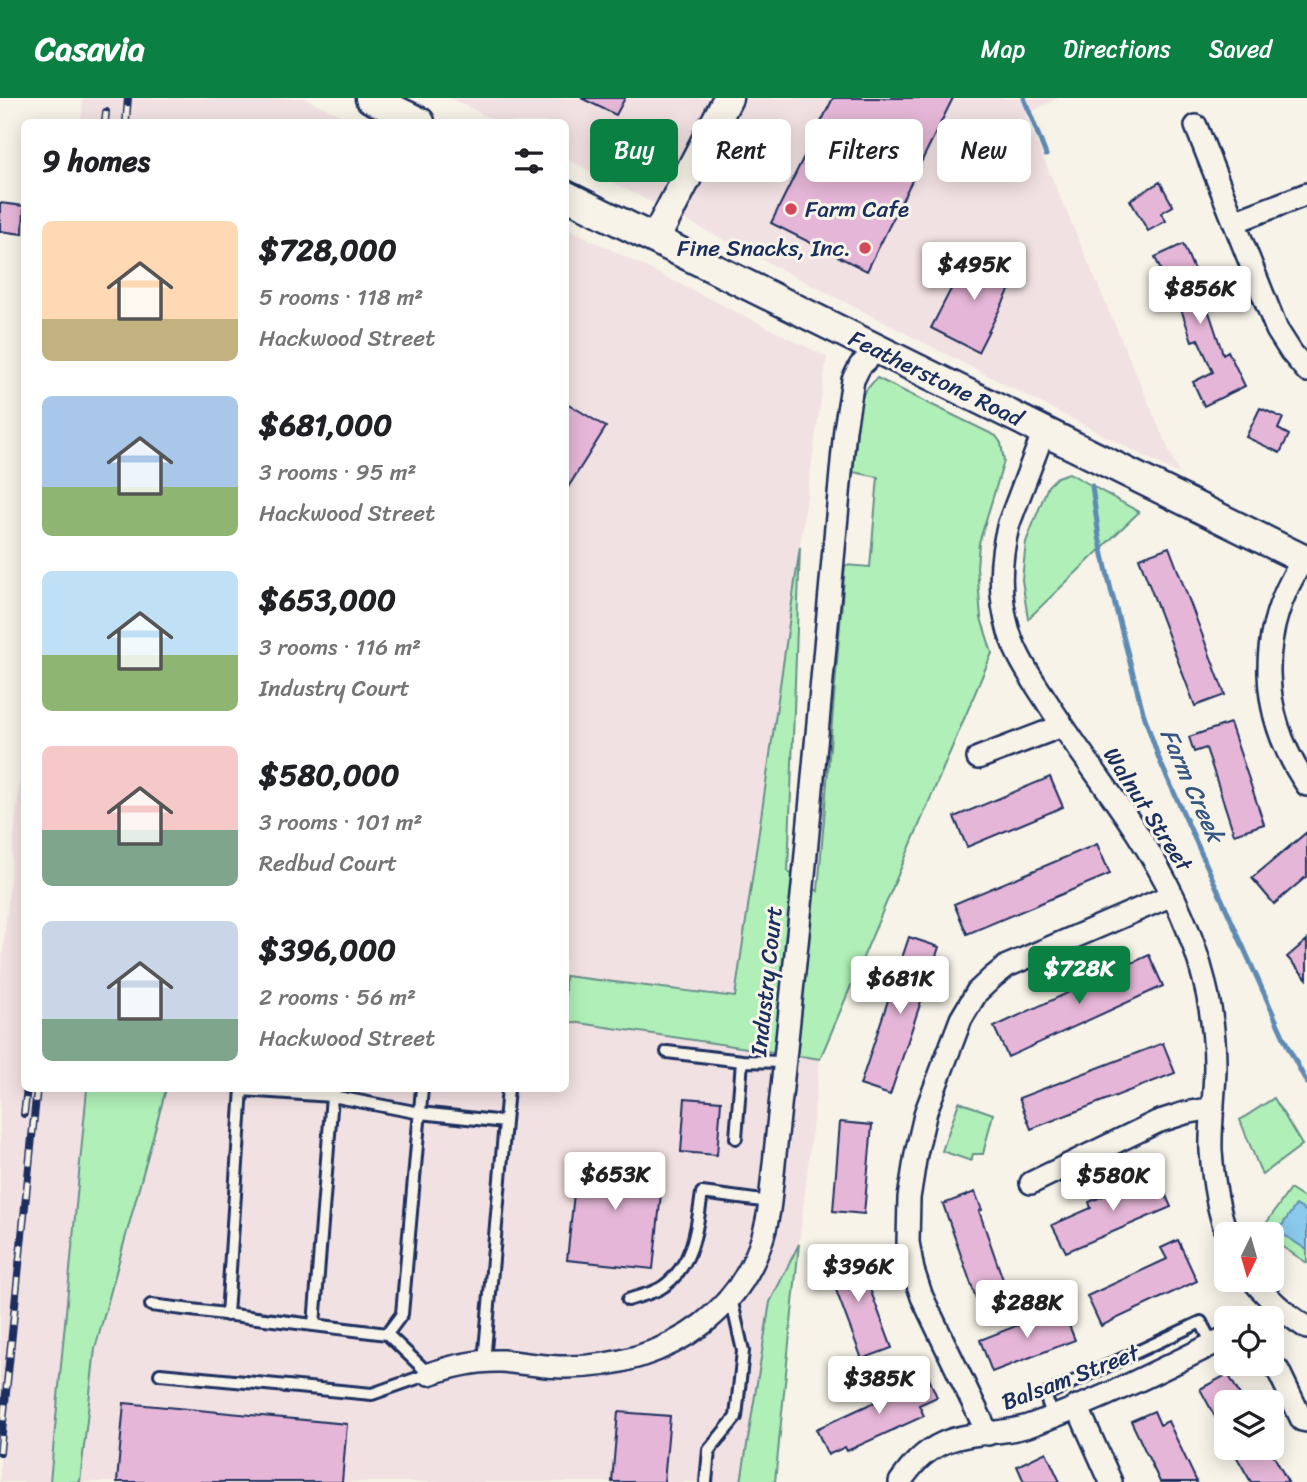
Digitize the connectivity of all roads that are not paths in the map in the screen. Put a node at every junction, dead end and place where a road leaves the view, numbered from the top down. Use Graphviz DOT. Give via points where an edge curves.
graph roads {
  1 [pos="370,98"];
  2 [pos="728,98"];
  3 [pos="410,111"];
  4 [pos="1196,126"];
  5 [pos="1307,194"];
  6 [pos="569,197"];
  7 [pos="1234,222"];
  8 [pos="655,239"];
  9 [pos="878,349"];
  10 [pos="1307,371"];
  11 [pos="1044,431"];
  12 [pos="1305,561"];
  13 [pos="1062,726"];
  14 [pos="978,758"];
  15 [pos="1307,785"];
  16 [pos="1172,895"];
  17 [pos="667,1052"];
  18 [pos="742,1061"];
  19 [pos="785,1062"];
  20 [pos="242,1092"];
  21 [pos="281,1092"];
  22 [pos="422,1092"];
  23 [pos="508,1092"];
  24 [pos="332,1096"];
  25 [pos="1213,1108"];
  26 [pos="420,1113"];
  27 [pos="505,1122"];
  28 [pos="736,1138"];
  29 [pos="1031,1183"];
  30 [pos="770,1202"];
  31 [pos="1224,1222"];
  32 [pos="731,1298"];
  33 [pos="628,1300"];
  34 [pos="151,1305"];
  35 [pos="227,1315"];
  36 [pos="1284,1318"];
  37 [pos="314,1325"];
  38 [pos="1307,1328"];
  39 [pos="387,1334"];
  40 [pos="1214,1335"];
  41 [pos="1214,1344"];
  42 [pos="484,1362"];
  43 [pos="160,1374"];
  44 [pos="429,1374"];
  45 [pos="1281,1376"];
  46 [pos="1077,1406"];
  47 [pos="1053,1417"];
  48 [pos="1307,1422"];
  49 [pos="988,1434"];
  50 [pos="706,1482"];
  51 [pos="900,1482"];
  52 [pos="1111,1482"];
  1 -- 3 [label="street"];
  2 -- 8 [label="street"];
  4 -- 7 [label="street"];
  5 -- 7 [label="street"];
  6 -- 8 [label="street, Featherstone Road"];
  7 -- 10 [label="street" via="1277,330"];
  8 -- 9 [label="street, Featherstone Road"];
  9 -- 11 [label="street, Featherstone Road"];
  9 -- 19 [label="street, Industry Court" via="853,380 845,429"];
  11 -- 12 [label="street, Featherstone Road"];
  11 -- 13 [label="street, Walnut Street" via="1009,523 1002,550 1001,592 1021,660"];
  12 -- 15 [label="street" via="1290,580 1278,608 1269,667 1276,724"];
  13 -- 14 [label="street"];
  13 -- 16 [label="street, Walnut Street" via="1140,838"];
  16 -- 25 [label="street, Walnut Street" via="1205,980 1213,1033"];
  16 -- 49 [label="street" via="1007,966 993,977 977,992 961,1019 926,1111 909,1198 913,1270"];
  17 -- 18 [label="lane"];
  18 -- 19 [label="lane"];
  18 -- 28 [label="lane"];
  19 -- 30 [label="street, Industry Court"];
  20 -- 35 [label="lane"];
  21 -- 24 [label="lane"];
  22 -- 26 [label="lane"];
  23 -- 27 [label="lane"];
  24 -- 26 [label="lane"];
  24 -- 37 [label="lane"];
  25 -- 29 [label="street" via="1157,1122"];
  25 -- 31 [label="street, Walnut Street" via="1211,1149"];
  26 -- 27 [label="lane"];
  26 -- 39 [label="lane" via="402,1314"];
  27 -- 42 [label="lane"];
  30 -- 32 [label="street, Industry Court" via="755,1259"];
  30 -- 33 [label="lane" via="702,1193 696,1236 685,1264 663,1287"];
  32 -- 42 [label="street, Industry Court" via="687,1336 625,1360 566,1367"];
  32 -- 50 [label="lane" via="743,1350 736,1417 709,1450"];
  34 -- 35 [label="lane"];
  35 -- 37 [label="lane"];
  36 -- 38 [label="street"];
  37 -- 39 [label="lane"];
  39 -- 44 [label="lane"];
  40 -- 47 [label="lane" via="1201,1322 1045,1395"];
  41 -- 46 [label="street, Balsam Street"];
  42 -- 44 [label="street, Industry Court"];
  43 -- 44 [label="lane" via="372,1394"];
  45 -- 48 [label="street"];
  46 -- 47 [label="street, Balsam Street"];
  46 -- 52 [label="street"];
  47 -- 49 [label="street, Balsam Street"];
  49 -- 51 [label="street, Balsam Street" via="942,1443 913,1463"];
}
